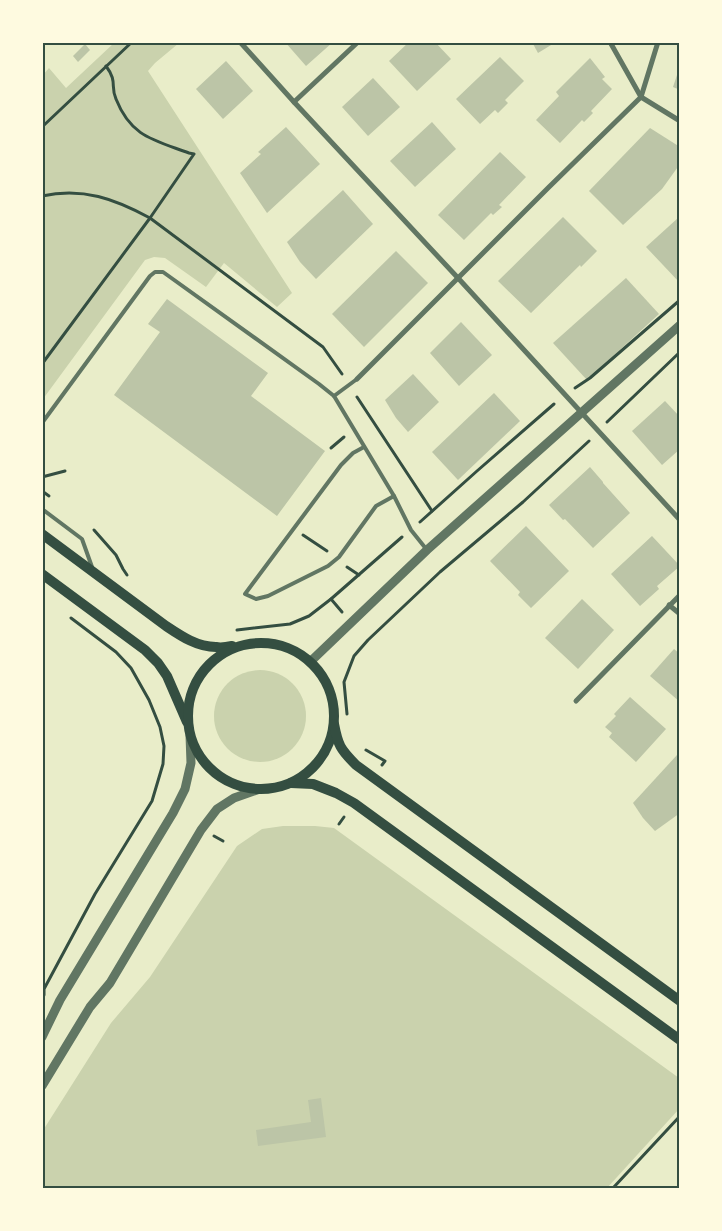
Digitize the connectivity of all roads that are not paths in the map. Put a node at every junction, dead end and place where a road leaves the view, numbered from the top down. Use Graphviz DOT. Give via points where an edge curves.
graph roads {
  1 [pos="240,42"];
  2 [pos="358,42"];
  3 [pos="610,42"];
  4 [pos="658,42"];
  5 [pos="641,97"];
  6 [pos="294,102"];
  7 [pos="680,121"];
  8 [pos="458,278"];
  9 [pos="680,326"];
  10 [pos="357,379"];
  11 [pos="334,396"];
  12 [pos="581,413"];
  13 [pos="42,423"];
  14 [pos="364,447"];
  15 [pos="394,496"];
  16 [pos="42,510"];
  17 [pos="680,520"];
  18 [pos="42,534"];
  19 [pos="427,550"];
  20 [pos="94,572"];
  21 [pos="42,574"];
  22 [pos="680,595"];
  23 [pos="669,605"];
  24 [pos="680,614"];
  25 [pos="240,646"];
  26 [pos="310,662"];
  27 [pos="576,701"];
  28 [pos="334,721"];
  29 [pos="188,724"];
  30 [pos="190,735"];
  31 [pos="291,783"];
  32 [pos="258,790"];
  33 [pos="680,1001"];
  34 [pos="42,1037"];
  35 [pos="680,1040"];
  36 [pos="42,1086"];
  1 -- 6 [label="street"];
  2 -- 6 [label="street"];
  3 -- 5 [label="street"];
  4 -- 5 [label="street"];
  5 -- 7 [label="street"];
  5 -- 8 [label="street"];
  6 -- 8 [label="street"];
  8 -- 10 [label="street"];
  8 -- 12 [label="street"];
  9 -- 12 [label="street"];
  10 -- 11 [label="lane"];
  11 -- 13 [label="lane" via="163,272 155,272"];
  11 -- 14 [label="lane"];
  12 -- 17 [label="street"];
  12 -- 19 [label="street"];
  14 -- 15 [label="lane"];
  14 -- 15 [label="lane" via="340,465 245,594 256,598 268,596 328,566 339,557 376,506"];
  15 -- 19 [label="lane"];
  16 -- 20 [label="lane" via="82,539"];
  18 -- 20 [label="main road"];
  19 -- 26 [label="street"];
  20 -- 25 [label="main road" via="184,638 216,648"];
  21 -- 29 [label="main road" via="158,663"];
  22 -- 23 [label="street"];
  23 -- 24 [label="street"];
  23 -- 27 [label="street"];
  25 -- 26 [label="main road" via="260,642 279,645 297,652"];
  25 -- 29 [label="main road" via="222,654 198,678 188,704"];
  26 -- 28 [label="main road" via="329,691"];
  28 -- 31 [label="main road" via="327,746 312,768"];
  28 -- 33 [label="main road" via="338,742 356,765"];
  29 -- 30 [label="main road"];
  30 -- 32 [label="main road" via="208,768 239,787"];
  30 -- 34 [label="street" via="191,763 185,789 60,1000"];
  31 -- 32 [label="main road"];
  31 -- 35 [label="main road" via="313,784 354,803"];
  32 -- 36 [label="street" via="234,798 217,809 201,830 110,983 90,1007"];
}
